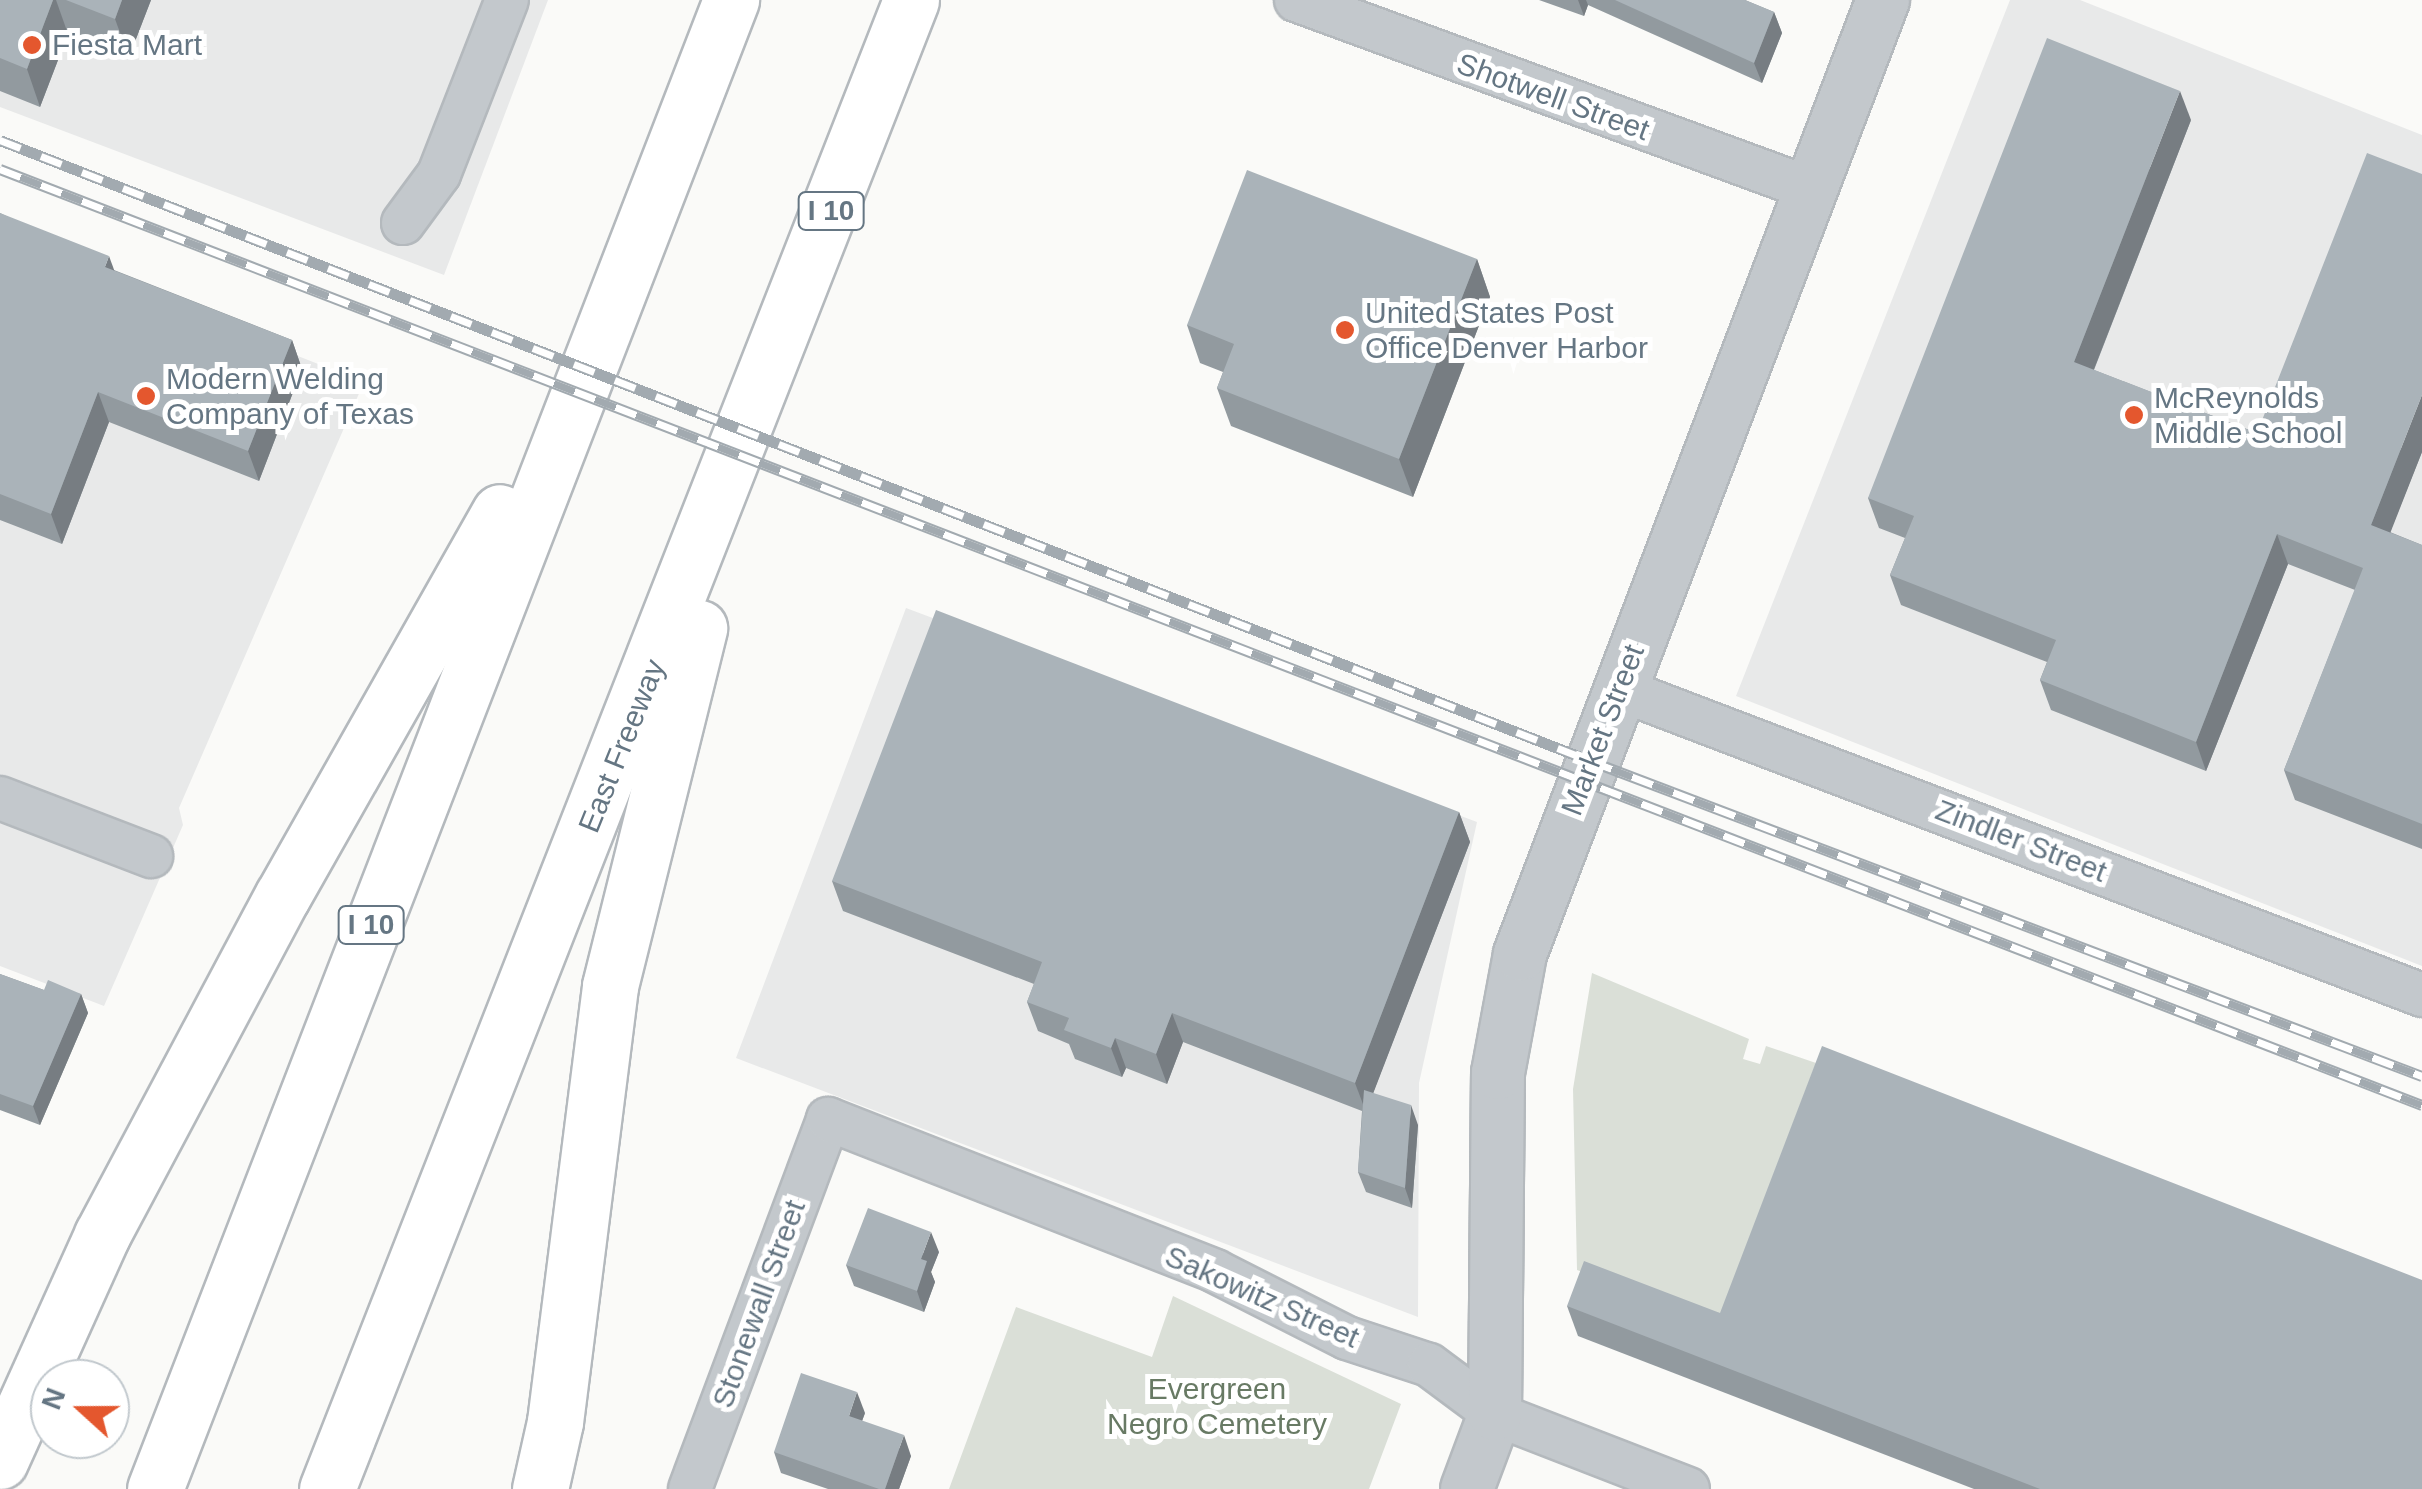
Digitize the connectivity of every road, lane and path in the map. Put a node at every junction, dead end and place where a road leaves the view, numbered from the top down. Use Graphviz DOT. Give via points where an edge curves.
graph roads {
  1 [pos="507,0"];
  2 [pos="731,0"];
  3 [pos="911,0"];
  4 [pos="1296,0"];
  5 [pos="1883,0"];
  6 [pos="1811,189"];
  7 [pos="404,222"];
  8 [pos="586,362"];
  9 [pos="750,421"];
  10 [pos="1619,689"];
  11 [pos="0,798"];
  12 [pos="152,856"];
  13 [pos="2422,994"];
  14 [pos="828,1119"];
  15 [pos="1496,1414"];
  16 [pos="0,1462"];
  17 [pos="155,1489"];
  18 [pos="327,1489"];
  19 [pos="540,1489"];
  20 [pos="690,1489"];
  21 [pos="1467,1489"];
  22 [pos="1688,1489"];
  1 -- 7 [label="street" via="439,174"];
  2 -- 8 [label="highway, I 10"];
  3 -- 9 [label="highway, East Freeway / I 10"];
  4 -- 6 [label="street, Shotwell Street"];
  5 -- 6 [label="street, Market Street"];
  6 -- 10 [label="street, Market Street"];
  8 -- 16 [label="highway" via="271,918 102,1236"];
  8 -- 17 [label="highway, I 10"];
  9 -- 18 [label="highway, East Freeway / I 10"];
  9 -- 19 [label="highway" via="610,986 555,1422"];
  10 -- 13 [label="street, Zindler Street"];
  10 -- 15 [label="street, Market Street" via="1538,899 1506,1014 1498,1074"];
  11 -- 12 [label="street"];
  14 -- 15 [label="street, Sakowitz Street" via="1216,1272 1347,1338 1430,1365"];
  14 -- 20 [label="street, Stonewall Street"];
  15 -- 21 [label="street, Market Street"];
  15 -- 22 [label="street, Sakowitz Street"];
}
